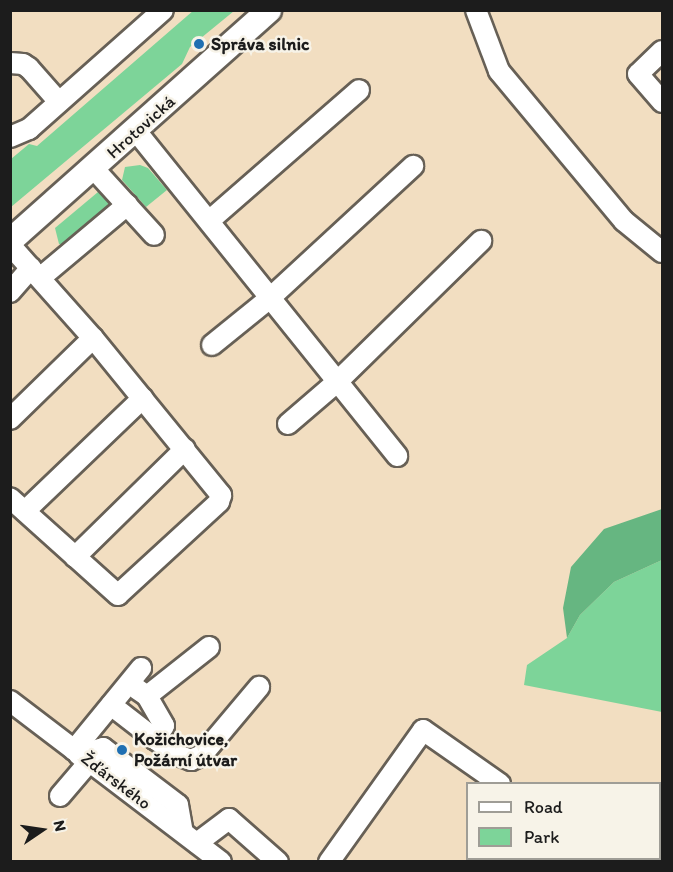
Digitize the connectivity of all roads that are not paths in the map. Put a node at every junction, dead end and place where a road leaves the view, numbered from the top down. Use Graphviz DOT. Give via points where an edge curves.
graph roads {
  1 [pos="163,10"];
  2 [pos="270,10"];
  3 [pos="476,10"];
  4 [pos="663,51"];
  5 [pos="10,63"];
  6 [pos="359,90"];
  7 [pos="59,102"];
  8 [pos="663,102"];
  9 [pos="136,131"];
  10 [pos="10,137"];
  11 [pos="413,166"];
  12 [pos="94,169"];
  13 [pos="127,205"];
  14 [pos="209,221"];
  15 [pos="154,235"];
  16 [pos="481,241"];
  17 [pos="10,243"];
  18 [pos="663,252"];
  19 [pos="36,273"];
  20 [pos="10,292"];
  21 [pos="270,298"];
  22 [pos="93,338"];
  23 [pos="212,345"];
  24 [pos="337,382"];
  25 [pos="143,398"];
  26 [pos="10,419"];
  27 [pos="288,424"];
  28 [pos="185,449"];
  29 [pos="397,456"];
  30 [pos="18,505"];
  31 [pos="75,557"];
  32 [pos="208,647"];
  33 [pos="259,687"];
  34 [pos="147,696"];
  35 [pos="10,701"];
  36 [pos="111,705"];
  37 [pos="155,739"];
  38 [pos="81,756"];
  39 [pos="499,782"];
  40 [pos="60,796"];
  41 [pos="190,838"];
  42 [pos="221,861"];
  43 [pos="278,861"];
  44 [pos="329,861"];
  1 -- 7 [label="street"];
  2 -- 9 [label="main road, Hrotovická"];
  3 -- 18 [label="street" via="499,71 624,221"];
  4 -- 8 [label="street" via="638,74"];
  5 -- 7 [label="street" via="29,68"];
  6 -- 14 [label="street"];
  7 -- 10 [label="street" via="28,129"];
  9 -- 12 [label="main road, Hrotovická"];
  9 -- 14 [label="street"];
  11 -- 21 [label="street"];
  12 -- 13 [label="street"];
  12 -- 17 [label="main road, Hrotovická"];
  13 -- 15 [label="street"];
  13 -- 19 [label="street"];
  14 -- 21 [label="street"];
  16 -- 24 [label="street"];
  17 -- 19 [label="street"];
  19 -- 20 [label="street"];
  19 -- 22 [label="street"];
  21 -- 23 [label="street"];
  21 -- 24 [label="street"];
  22 -- 25 [label="street"];
  22 -- 26 [label="street"];
  24 -- 27 [label="street"];
  24 -- 29 [label="street"];
  25 -- 28 [label="street"];
  25 -- 30 [label="street"];
  28 -- 31 [label="street"];
  28 -- 31 [label="street" via="218,488 219,502 118,595"];
  30 -- 31 [label="street"];
  32 -- 34 [label="street"];
  33 -- 37 [label="street" via="202,755 191,760"];
  34 -- 36 [label="street" via="135,675"];
  34 -- 37 [label="street" via="164,726"];
  35 -- 38 [label="street, Žďárského"];
  36 -- 37 [label="street"];
  36 -- 38 [label="street"];
  38 -- 40 [label="street"];
  38 -- 41 [label="street" via="103,748 178,805"];
  39 -- 44 [label="street" via="423,730"];
  41 -- 42 [label="street"];
  41 -- 43 [label="street" via="230,819"];
}
